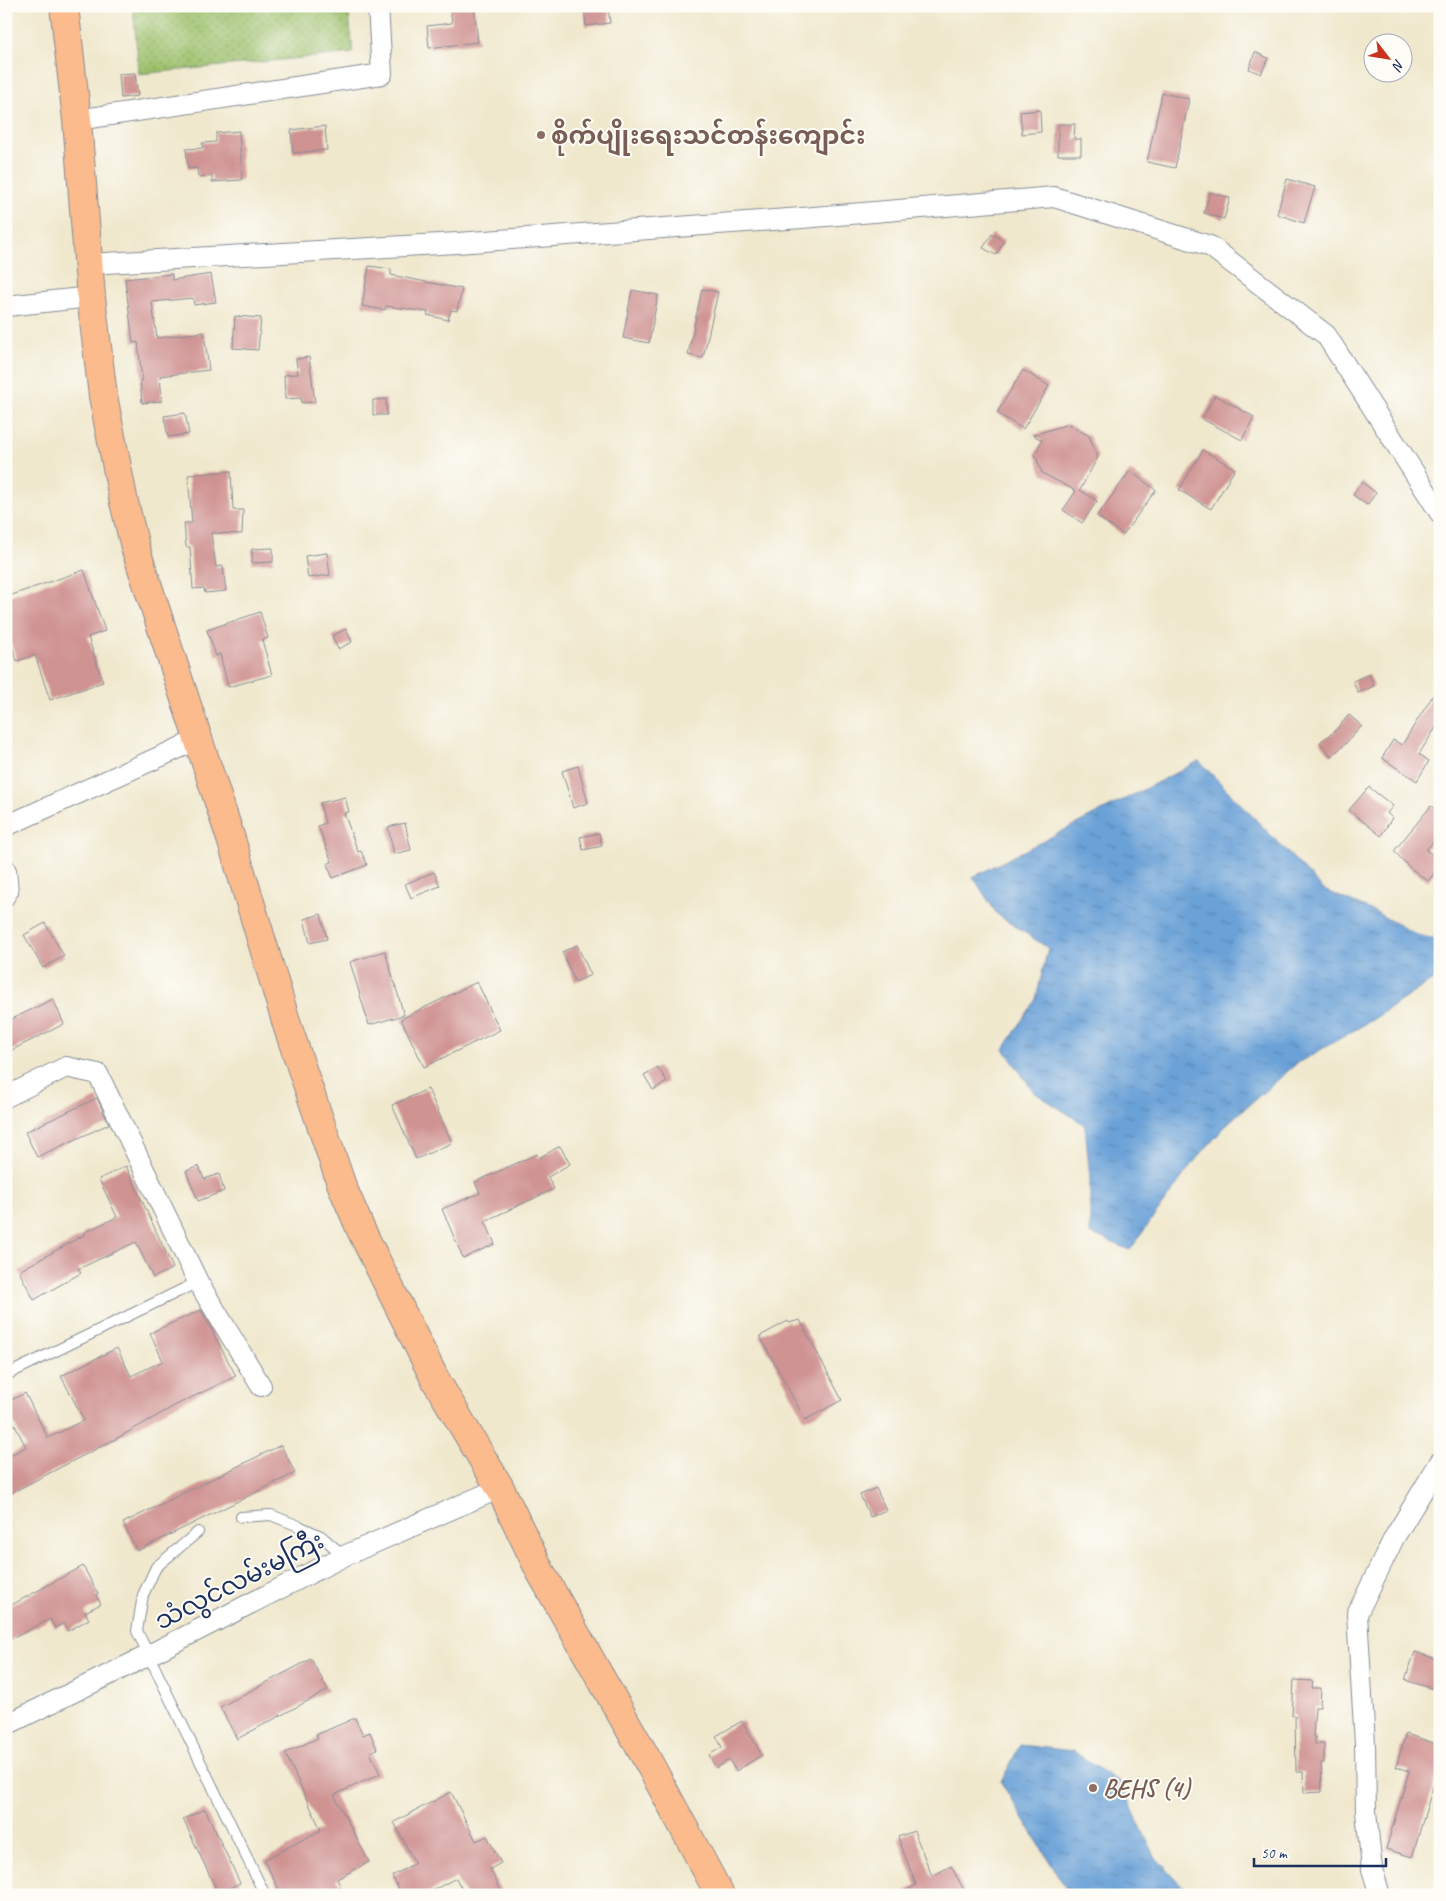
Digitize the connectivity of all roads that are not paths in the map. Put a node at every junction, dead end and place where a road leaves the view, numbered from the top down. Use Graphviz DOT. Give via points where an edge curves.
graph roads {
  1 [pos="64,6"];
  2 [pos="378,6"];
  3 [pos="77,120"];
  4 [pos="88,264"];
  5 [pos="91,297"];
  6 [pos="6,306"];
  7 [pos="1440,513"];
  8 [pos="199,739"];
  9 [pos="6,826"];
  10 [pos="6,860"];
  11 [pos="6,904"];
  12 [pos="6,1097"];
  13 [pos="198,1282"];
  14 [pos="6,1375"];
  15 [pos="261,1386"];
  16 [pos="1440,1462"];
  17 [pos="500,1488"];
  18 [pos="241,1517"];
  19 [pos="198,1532"];
  20 [pos="344,1556"];
  21 [pos="149,1655"];
  22 [pos="6,1725"];
  23 [pos="265,1895"];
  24 [pos="720,1895"];
  25 [pos="1380,1895"];
  1 -- 3 [label="highway"];
  2 -- 3 [label="street" via="382,74"];
  3 -- 4 [label="highway"];
  4 -- 5 [label="highway"];
  4 -- 7 [label="street" via="477,241 1054,197 1210,246 1326,335"];
  5 -- 6 [label="street"];
  5 -- 8 [label="highway" via="103,396 123,498 135,547"];
  8 -- 9 [label="street"];
  8 -- 17 [label="highway" via="288,1028 342,1186 382,1275 431,1370"];
  10 -- 11 [label="lane" via="11,870 13,892"];
  12 -- 13 [label="street" via="66,1067 98,1074"];
  13 -- 14 [label="lane"];
  13 -- 15 [label="street"];
  16 -- 25 [label="street" via="1394,1538 1357,1614 1366,1812 1372,1869"];
  17 -- 20 [label="street, သံလွင်လမ်းမကြီး"];
  17 -- 24 [label="highway" via="550,1589"];
  18 -- 20 [label="lane" via="270,1515 286,1521 321,1536"];
  19 -- 21 [label="lane" via="156,1566 143,1596 137,1631"];
  20 -- 21 [label="street, သံလွင်လမ်းမကြီး"];
  21 -- 22 [label="street, သံလွင်လမ်းမကြီး"];
  21 -- 23 [label="lane"];
}
